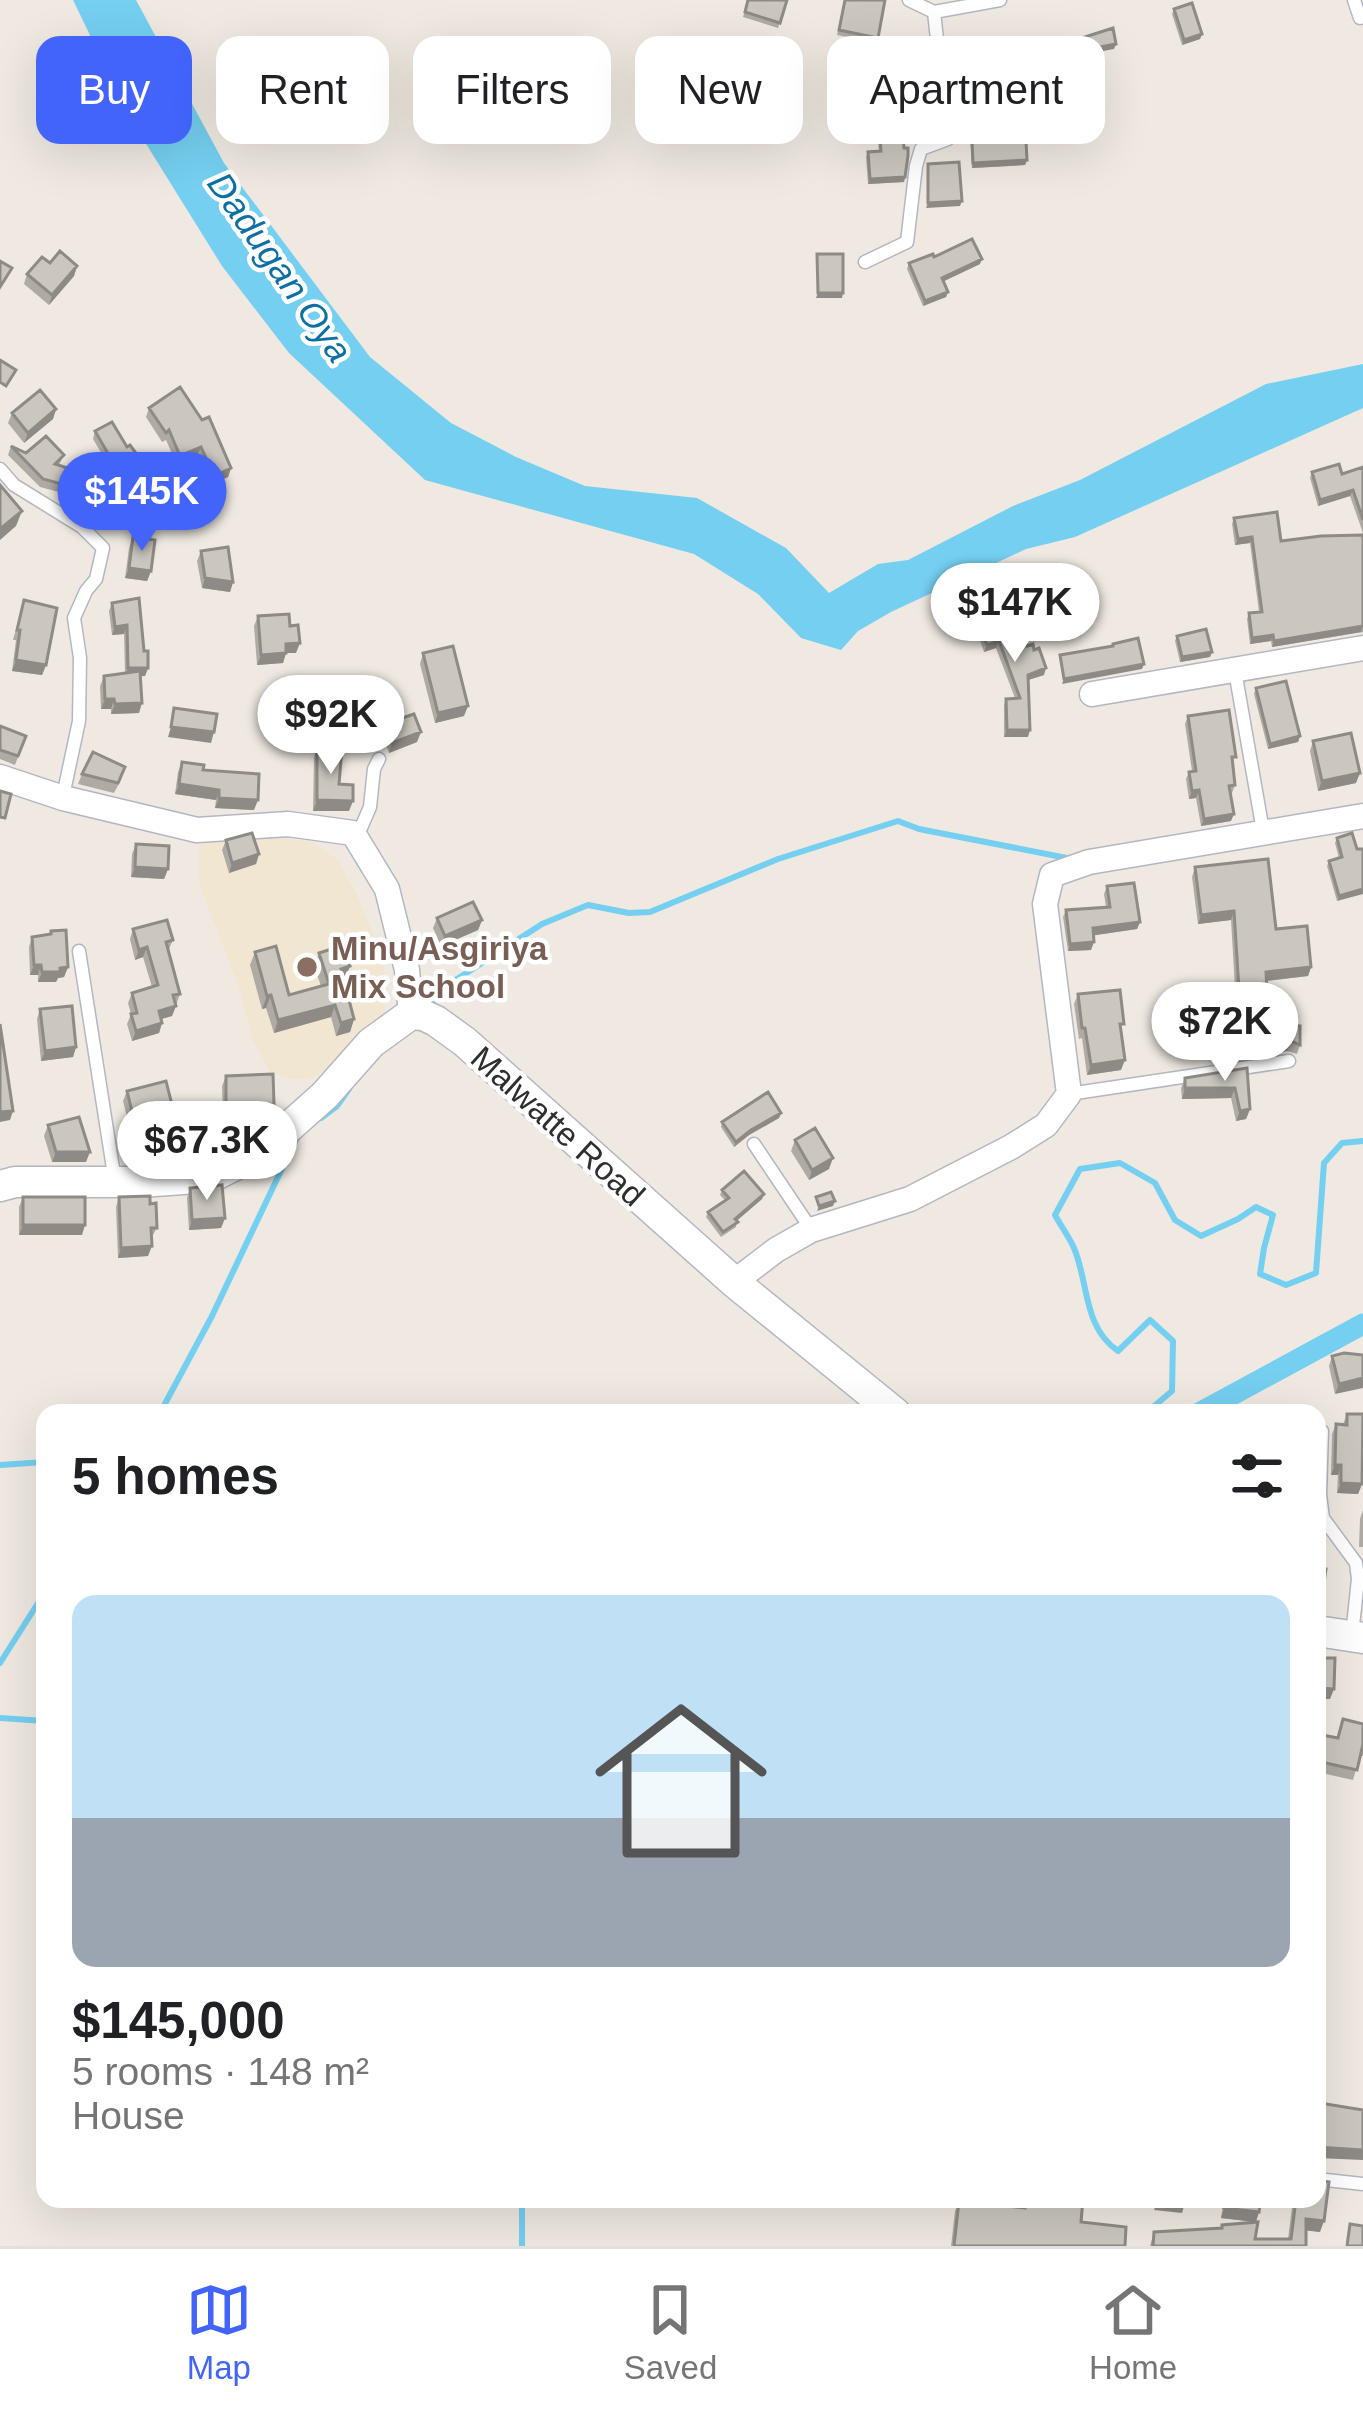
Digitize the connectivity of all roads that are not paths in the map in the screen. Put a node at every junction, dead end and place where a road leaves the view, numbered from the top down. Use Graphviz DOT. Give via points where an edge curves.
graph roads {
  1 [pos="909,0"];
  2 [pos="1000,0"];
  3 [pos="1354,0"];
  4 [pos="934,12"];
  5 [pos="1360,18"];
  6 [pos="865,262"];
  7 [pos="0,469"];
  8 [pos="1363,648"];
  9 [pos="1235,671"];
  10 [pos="1092,694"];
  11 [pos="379,759"];
  12 [pos="0,777"];
  13 [pos="63,798"];
  14 [pos="1363,816"];
  15 [pos="1263,831"];
  16 [pos="357,838"];
  17 [pos="79,951"];
  18 [pos="411,1015"];
  19 [pos="1289,1061"];
  20 [pos="1069,1094"];
  21 [pos="754,1144"];
  22 [pos="116,1183"];
  23 [pos="0,1186"];
  24 [pos="812,1230"];
  25 [pos="734,1282"];
  26 [pos="884,1404"];
  27 [pos="1326,1523"];
  28 [pos="1326,1632"];
  29 [pos="1358,1637"];
  30 [pos="1326,2181"];
  31 [pos="1363,2185"];
  1 -- 4 [label="lane"];
  2 -- 4 [label="lane"];
  3 -- 5 [label="lane"];
  4 -- 6 [label="lane" via="948,139 921,149 907,242"];
  7 -- 13 [label="lane" via="104,548 74,618 79,721"];
  8 -- 9 [label="street"];
  9 -- 10 [label="street"];
  9 -- 15 [label="lane"];
  11 -- 16 [label="lane"];
  12 -- 13 [label="street"];
  13 -- 16 [label="street" via="197,830 288,824"];
  14 -- 15 [label="street"];
  15 -- 20 [label="street" via="1052,875 1046,904"];
  16 -- 18 [label="street" via="387,889"];
  17 -- 22 [label="lane"];
  18 -- 22 [label="street" via="371,1043 261,1152 211,1177"];
  18 -- 25 [label="street, Malwatte Road" via="466,1042"];
  19 -- 20 [label="lane"];
  20 -- 24 [label="street" via="1046,1125 1011,1147 910,1199"];
  21 -- 24 [label="lane"];
  22 -- 23 [label="street"];
  24 -- 25 [label="street"];
  25 -- 26 [label="street, Malwatte Road"];
  27 -- 29 [label="lane" via="1355,1563"];
  28 -- 29 [label="street"];
  30 -- 31 [label="lane"];
}
